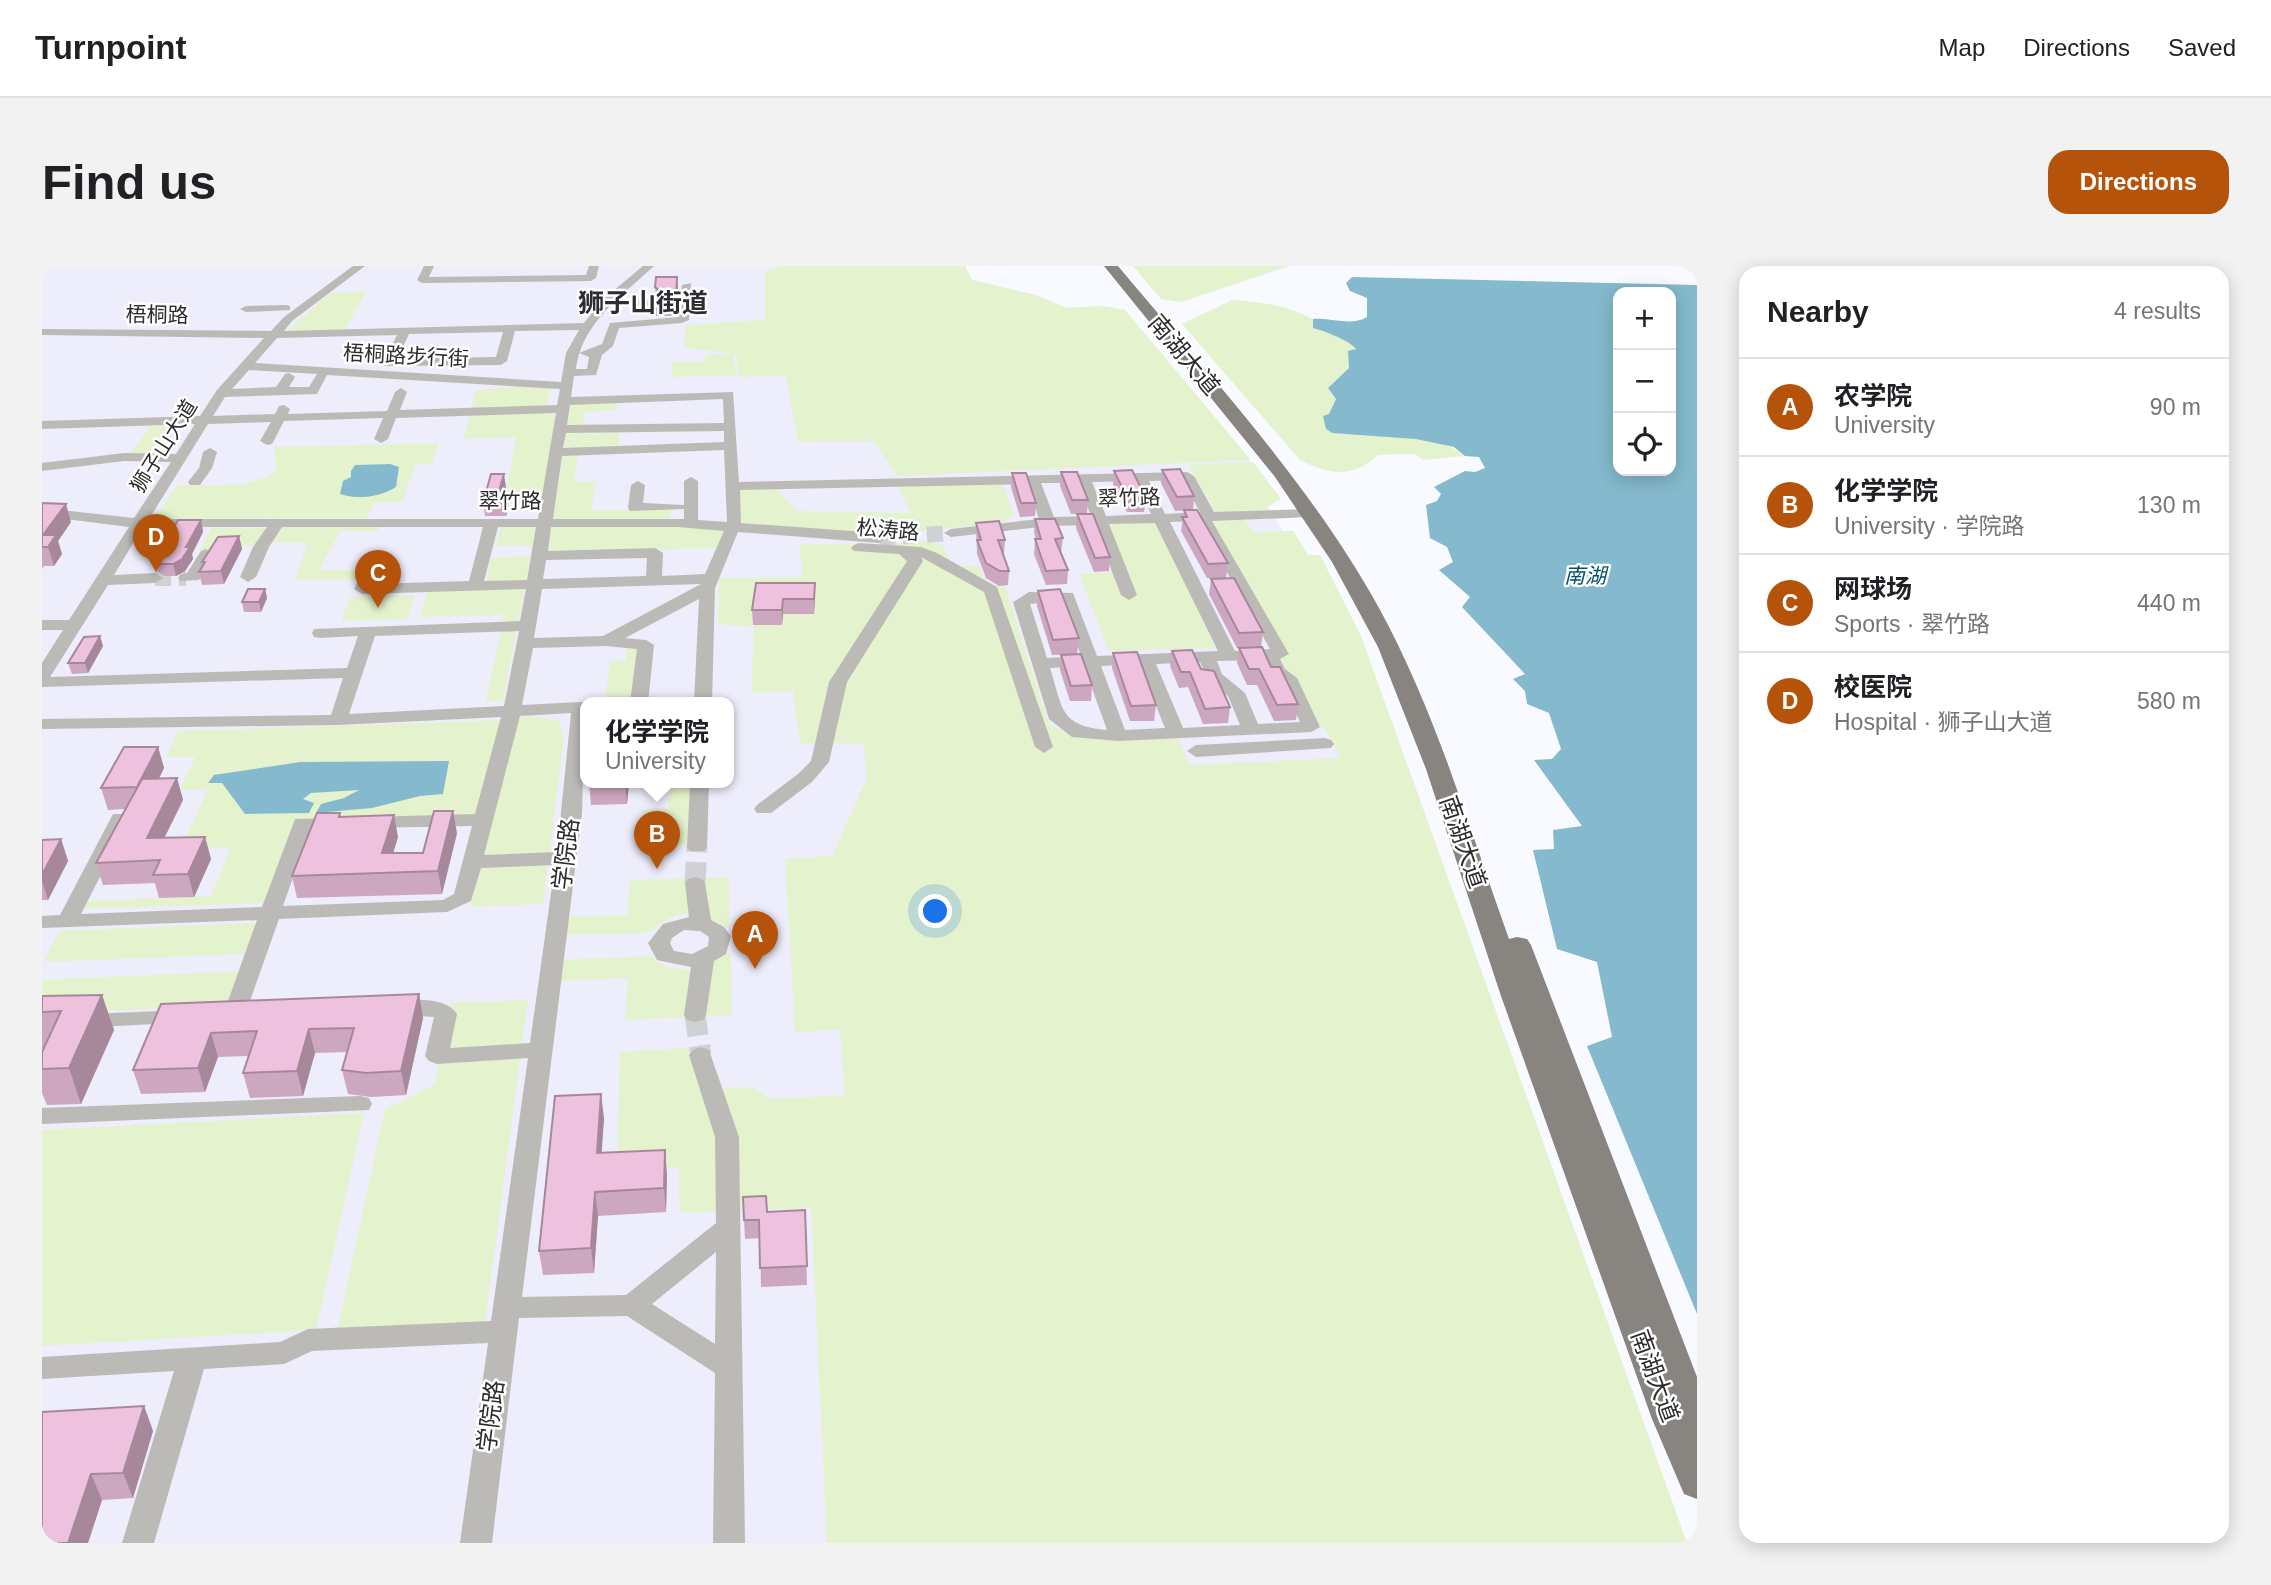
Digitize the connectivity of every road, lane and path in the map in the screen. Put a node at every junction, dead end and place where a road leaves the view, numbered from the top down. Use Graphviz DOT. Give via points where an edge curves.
graph roads {
  1 [pos="348,266"];
  2 [pos="360,266"];
  3 [pos="429,266"];
  4 [pos="459,266"];
  5 [pos="492,266"];
  6 [pos="526,266"];
  7 [pos="558,266"];
  8 [pos="594,266"];
  9 [pos="649,266"];
  10 [pos="1111,266"];
  11 [pos="1119,266"];
  12 [pos="452,279"];
  13 [pos="486,279"];
  14 [pos="554,279"];
  15 [pos="521,280"];
  16 [pos="687,285"];
  17 [pos="641,289"];
  18 [pos="605,303"];
  19 [pos="633,303"];
  20 [pos="654,303"];
  21 [pos="286,308"];
  22 [pos="246,309"];
  23 [pos="631,318"];
  24 [pos="584,326"];
  25 [pos="510,328"];
  26 [pos="405,331"];
  27 [pos="42,332"];
  28 [pos="271,334"];
  29 [pos="257,335"];
  30 [pos="223,346"];
  31 [pos="252,348"];
  32 [pos="572,353"];
  33 [pos="596,353"];
  34 [pos="459,362"];
  35 [pos="244,366"];
  36 [pos="499,371"];
  37 [pos="322,376"];
  38 [pos="289,377"];
  39 [pos="448,377"];
  40 [pos="401,392"];
  41 [pos="565,392"];
  42 [pos="221,393"];
  43 [pos="286,393"];
  44 [pos="621,399"];
  45 [pos="390,414"];
  46 [pos="279,418"];
  47 [pos="207,420"];
  48 [pos="42,425"];
  49 [pos="695,426"];
  50 [pos="660,427"];
  51 [pos="731,427"];
  52 [pos="618,428"];
  53 [pos="559,429"];
  54 [pos="381,439"];
  55 [pos="267,441"];
  56 [pos="731,446"];
  57 [pos="695,447"];
  58 [pos="660,448"];
  59 [pos="555,452"];
  60 [pos="179,463"];
  61 [pos="42,467"];
  62 [pos="1140,477"];
  63 [pos="1084,479"];
  64 [pos="1032,480"];
  65 [pos="195,482"];
  66 [pos="638,485"];
  67 [pos="733,486"];
  68 [pos="678,507"];
  69 [pos="42,513"];
  70 [pos="1310,513"];
  71 [pos="1206,517"];
  72 [pos="1161,518"];
  73 [pos="1100,520"];
  74 [pos="492,522"];
  75 [pos="544,522"];
  76 [pos="1048,522"];
  77 [pos="278,523"];
  78 [pos="684,523"];
  79 [pos="734,525"];
  80 [pos="137,529"];
  81 [pos="153,535"];
  82 [pos="879,538"];
  83 [pos="901,549"];
  84 [pos="962,551"];
  85 [pos="206,554"];
  86 [pos="618,554"];
  87 [pos="580,555"];
  88 [pos="539,556"];
  89 [pos="370,571"];
  90 [pos="654,576"];
  91 [pos="248,577"];
  92 [pos="616,577"];
  93 [pos="186,578"];
  94 [pos="577,578"];
  95 [pos="155,579"];
  96 [pos="104,580"];
  97 [pos="709,584"];
  98 [pos="535,585"];
  99 [pos="1242,585"];
  100 [pos="1195,586"];
  101 [pos="475,587"];
  102 [pos="1129,595"];
  103 [pos="42,625"];
  104 [pos="75,625"];
  105 [pos="368,631"];
  106 [pos="320,632"];
  107 [pos="527,634"];
  108 [pos="606,641"];
  109 [pos="1269,654"];
  110 [pos="1229,656"];
  111 [pos="1206,657"];
  112 [pos="1145,659"];
  113 [pos="1092,661"];
  114 [pos="1041,663"];
  115 [pos="354,673"];
  116 [pos="42,676"];
  117 [pos="42,682"];
  118 [pos="640,697"];
  119 [pos="702,697"];
  120 [pos="580,707"];
  121 [pos="513,709"];
  122 [pos="338,720"];
  123 [pos="42,724"];
  124 [pos="1275,729"];
  125 [pos="1251,730"];
  126 [pos="1226,731"];
  127 [pos="580,732"];
  128 [pos="1176,733"];
  129 [pos="1118,736"];
  130 [pos="1325,744"];
  131 [pos="1284,746"];
  132 [pos="1044,747"];
  133 [pos="1235,748"];
  134 [pos="1196,751"];
  135 [pos="700,788"];
  136 [pos="764,808"];
  137 [pos="120,818"];
  138 [pos="481,820"];
  139 [pos="697,847"];
  140 [pos="565,859"];
  141 [pos="471,862"];
  142 [pos="695,883"];
  143 [pos="270,913"];
  144 [pos="66,921"];
  145 [pos="42,922"];
  146 [pos="701,924"];
  147 [pos="703,958"];
  148 [pos="367,1010"];
  149 [pos="260,1014"];
  150 [pos="695,1014"];
  151 [pos="234,1015"];
  152 [pos="42,1023"];
  153 [pos="539,1051"];
  154 [pos="701,1055"];
  155 [pos="360,1104"];
  156 [pos="42,1116"];
  157 [pos="729,1227"];
  158 [pos="632,1305"];
  159 [pos="503,1319"];
  160 [pos="192,1360"];
  161 [pos="42,1368"];
  162 [pos="729,1368"];
  163 [pos="1697,1425"];
  164 [pos="1697,1483"];
  165 [pos="138,1543"];
  166 [pos="476,1543"];
  167 [pos="729,1543"];
  1 -- 21 [label="street, 狮子山大道"];
  2 -- 28 [label="street, 狮子山大道"];
  3 -- 12 [label="street" via="422,280"];
  4 -- 12 [label="street"];
  5 -- 13 [label="street"];
  6 -- 15 [label="street"];
  7 -- 14 [label="street"];
  8 -- 14 [label="street" via="591,278"];
  9 -- 18 [label="street"];
  10 -- 70 [label="main road, 南湖大道"];
  11 -- 163 [label="main road, 南湖大道" via="1275,451 1322,513 1381,607 1442,736"];
  12 -- 13 [label="street"];
  13 -- 15 [label="street"];
  14 -- 15 [label="street"];
  16 -- 33 [label="street" via="685,318 614,325 607,346"];
  17 -- 19 [label="street" via="636,290"];
  18 -- 19 [label="street"];
  18 -- 24 [label="street"];
  19 -- 20 [label="street"];
  19 -- 23 [label="street"];
  21 -- 22 [label="street"];
  21 -- 29 [label="street, 狮子山大道"];
  24 -- 25 [label="street, 梧桐路"];
  24 -- 32 [label="street"];
  25 -- 26 [label="street, 梧桐路"];
  25 -- 36 [label="street"];
  26 -- 28 [label="street, 梧桐路"];
  26 -- 34 [label="street" via="389,363"];
  27 -- 29 [label="street, 梧桐路"];
  28 -- 29 [label="street, 梧桐路"];
  28 -- 31 [label="street, 狮子山大道"];
  29 -- 31 [label="street, 狮子山大道"];
  30 -- 31 [label="street"];
  31 -- 35 [label="street, 狮子山大道"];
  32 -- 33 [label="street"];
  32 -- 41 [label="street"];
  33 -- 41 [label="street" via="592,372"];
  34 -- 36 [label="street"];
  34 -- 39 [label="street"];
  35 -- 39 [label="street, 梧桐路步行街"];
  35 -- 42 [label="street, 狮子山大道"];
  36 -- 39 [label="street, 梧桐路步行街"];
  36 -- 41 [label="street, 梧桐路步行街"];
  37 -- 43 [label="street" via="313,391"];
  38 -- 43 [label="street"];
  40 -- 45 [label="street"];
  41 -- 44 [label="street"];
  41 -- 45 [label="street"];
  41 -- 53 [label="street"];
  42 -- 43 [label="street"];
  42 -- 47 [label="street, 狮子山大道"];
  43 -- 46 [label="street"];
  44 -- 51 [label="street" via="729,395"];
  44 -- 52 [label="street"];
  45 -- 46 [label="street"];
  45 -- 54 [label="street"];
  46 -- 47 [label="street"];
  46 -- 55 [label="street"];
  47 -- 48 [label="street"];
  47 -- 60 [label="street, 狮子山大道"];
  49 -- 50 [label="street"];
  49 -- 51 [label="street"];
  49 -- 57 [label="street"];
  50 -- 52 [label="street"];
  50 -- 58 [label="street"];
  51 -- 56 [label="street"];
  52 -- 53 [label="street"];
  53 -- 59 [label="street"];
  56 -- 57 [label="street"];
  56 -- 67 [label="street"];
  57 -- 58 [label="street"];
  58 -- 59 [label="street"];
  59 -- 75 [label="street"];
  60 -- 61 [label="street" via="124,457"];
  60 -- 65 [label="street" via="208,459"];
  60 -- 80 [label="street, 狮子山大道"];
  62 -- 63 [label="street"];
  62 -- 71 [label="street" via="1187,476"];
  62 -- 72 [label="street"];
  63 -- 64 [label="street"];
  63 -- 73 [label="street"];
  64 -- 67 [label="street"];
  64 -- 76 [label="street"];
  66 -- 68 [label="street" via="635,508"];
  67 -- 79 [label="street"];
  68 -- 78 [label="street"];
  68 -- 78 [label="street" via="684,483"];
  69 -- 80 [label="street" via="69,512"];
  70 -- 71 [label="street, 翠竹路"];
  70 -- 164 [label="main road, 南湖大道" via="1367,605 1398,667"];
  71 -- 72 [label="street, 翠竹路"];
  71 -- 99 [label="street"];
  72 -- 73 [label="street, 翠竹路"];
  72 -- 100 [label="street"];
  73 -- 76 [label="street, 翠竹路"];
  73 -- 102 [label="street"];
  74 -- 75 [label="street, 翠竹路"];
  74 -- 77 [label="street, 翠竹路"];
  74 -- 101 [label="street"];
  75 -- 78 [label="street, 翠竹路"];
  75 -- 88 [label="street"];
  76 -- 84 [label="street, 翠竹路" via="954,533"];
  77 -- 80 [label="street, 翠竹路"];
  77 -- 91 [label="street"];
  78 -- 79 [label="street, 翠竹路"];
  79 -- 82 [label="street, 翠竹路"];
  79 -- 83 [label="street, 松涛路" via="847,548"];
  79 -- 97 [label="street"];
  80 -- 81 [label="street"];
  80 -- 96 [label="street, 狮子山大道"];
  83 -- 132 [label="street, 松涛路" via="932,556 991,590"];
  83 -- 136 [label="street" via="915,561 838,682 820,762"];
  85 -- 93 [label="street" via="193,577"];
  86 -- 87 [label="street"];
  86 -- 90 [label="street" via="655,553"];
  86 -- 92 [label="street"];
  87 -- 88 [label="street"];
  87 -- 94 [label="street"];
  88 -- 98 [label="street"];
  89 -- 101 [label="street" via="362,589"];
  95 -- 96 [label="street"];
  96 -- 104 [label="street, 狮子山大道"];
  97 -- 98 [label="street"];
  97 -- 108 [label="street"];
  97 -- 119 [label="street"];
  98 -- 101 [label="street"];
  98 -- 107 [label="street"];
  99 -- 100 [label="street"];
  99 -- 109 [label="street" via="1281,654"];
  100 -- 110 [label="street"];
  103 -- 104 [label="street"];
  104 -- 116 [label="street, 狮子山大道"];
  105 -- 106 [label="street"];
  105 -- 107 [label="street"];
  105 -- 115 [label="street"];
  107 -- 108 [label="street"];
  107 -- 121 [label="street"];
  108 -- 118 [label="street" via="646,645"];
  109 -- 110 [label="street"];
  109 -- 124 [label="street" via="1278,672 1288,678 1311,727"];
  110 -- 111 [label="street"];
  111 -- 112 [label="street"];
  111 -- 125 [label="street" via="1215,677 1236,692"];
  112 -- 113 [label="street"];
  112 -- 128 [label="street"];
  113 -- 114 [label="street"];
  113 -- 114 [label="street" via="1067,596 1029,597 1021,602"];
  113 -- 129 [label="street"];
  114 -- 129 [label="street" via="1058,719 1078,733"];
  115 -- 117 [label="street"];
  115 -- 122 [label="street"];
  120 -- 121 [label="street, 学院路"];
  121 -- 122 [label="street, 学院路"];
  121 -- 138 [label="street"];
  122 -- 123 [label="street, 学院路"];
  124 -- 125 [label="street"];
  124 -- 131 [label="street"];
  125 -- 126 [label="street"];
  126 -- 128 [label="street"];
  126 -- 133 [label="street"];
  127 -- 140 [label="street, 学院路"];
  128 -- 129 [label="street"];
  130 -- 131 [label="street"];
  131 -- 133 [label="street"];
  133 -- 134 [label="street"];
  135 -- 139 [label="street"];
  137 -- 144 [label="street"];
  138 -- 141 [label="street"];
  138 -- 143 [label="street" via="302,823"];
  140 -- 141 [label="street"];
  140 -- 153 [label="street, 学院路"];
  141 -- 143 [label="street" via="464,897 447,906"];
  142 -- 146 [label="street"];
  143 -- 144 [label="street"];
  143 -- 151 [label="street"];
  144 -- 145 [label="street"];
  146 -- 147 [label="street" via="720,936 718,949"];
  146 -- 147 [label="street" via="673,927 659,943 665,955 673,958"];
  147 -- 150 [label="street"];
  148 -- 153 [label="street" via="433,1008 446,1014 437,1056"];
  149 -- 151 [label="street"];
  151 -- 152 [label="street"];
  153 -- 159 [label="street, 学院路"];
  154 -- 157 [label="street" via="727,1137"];
  155 -- 156 [label="street"];
  157 -- 158 [label="street"];
  157 -- 162 [label="street"];
  158 -- 159 [label="street"];
  158 -- 162 [label="street"];
  159 -- 160 [label="street" via="308,1340 284,1353"];
  159 -- 166 [label="street, 学院路"];
  160 -- 161 [label="street"];
  160 -- 165 [label="street"];
  162 -- 167 [label="street"];
}
